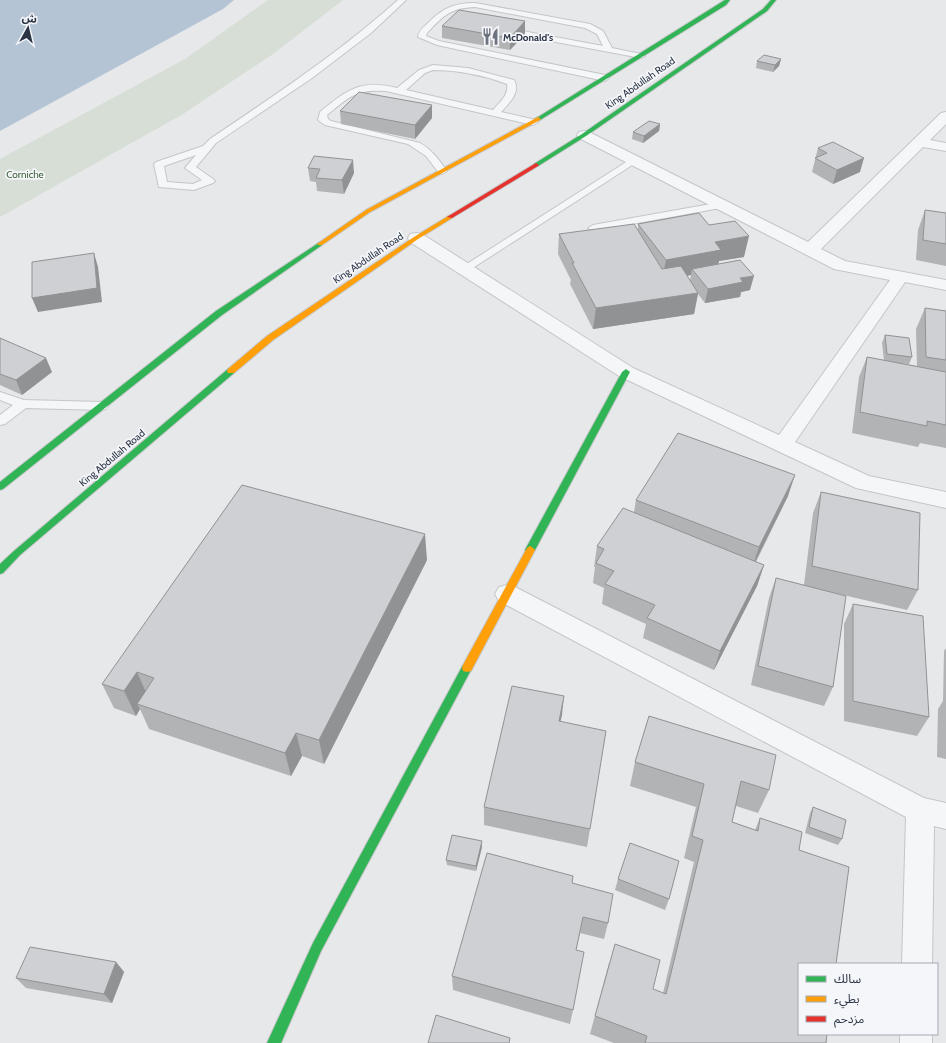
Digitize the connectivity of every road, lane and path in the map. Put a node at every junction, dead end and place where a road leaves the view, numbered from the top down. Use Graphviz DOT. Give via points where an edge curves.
graph roads {
  1 [pos="402,0"];
  2 [pos="728,0"];
  3 [pos="774,0"];
  4 [pos="495,28"];
  5 [pos="608,50"];
  6 [pos="641,56"];
  7 [pos="605,78"];
  8 [pos="399,91"];
  9 [pos="495,113"];
  10 [pos="946,118"];
  11 [pos="533,122"];
  12 [pos="584,135"];
  13 [pos="919,142"];
  14 [pos="946,147"];
  15 [pos="208,148"];
  16 [pos="634,160"];
  17 [pos="442,172"];
  18 [pos="722,205"];
  19 [pos="593,228"];
  20 [pos="416,238"];
  21 [pos="810,250"];
  22 [pos="464,269"];
  23 [pos="900,277"];
  24 [pos="946,285"];
  25 [pos="626,372"];
  26 [pos="0,396"];
  27 [pos="23,404"];
  28 [pos="102,406"];
  29 [pos="0,421"];
  30 [pos="782,446"];
  31 [pos="0,487"];
  32 [pos="946,500"];
  33 [pos="0,570"];
  34 [pos="506,594"];
  35 [pos="933,813"];
  36 [pos="917,963"];
  37 [pos="274,1043"];
  1 -- 15 [label="lane" via="368,31 213,141"];
  2 -- 6 [label="street, King Abdullah Road"];
  3 -- 12 [label="street, King Abdullah Road" via="765,10"];
  4 -- 5 [label="lane"];
  5 -- 6 [label="lane"];
  5 -- 7 [label="lane" via="600,33 586,26 475,5 463,5 446,10 441,19 423,32 422,37"];
  6 -- 7 [label="street, King Abdullah Road"];
  7 -- 11 [label="street, King Abdullah Road"];
  8 -- 9 [label="lane"];
  8 -- 9 [label="lane" via="426,69 434,67 500,78 510,82 513,88 512,94"];
  8 -- 17 [label="lane" via="370,87 357,89 323,114 323,120 423,147"];
  9 -- 11 [label="lane"];
  10 -- 13 [label="street"];
  11 -- 17 [label="street, King Abdullah Road"];
  12 -- 16 [label="street"];
  12 -- 20 [label="street, King Abdullah Road"];
  13 -- 14 [label="street"];
  13 -- 21 [label="street"];
  15 -- 15 [label="lane" via="159,164 162,185 194,187 210,181 190,168"];
  16 -- 18 [label="street"];
  16 -- 22 [label="lane"];
  17 -- 28 [label="street, King Abdullah Road" via="368,212 219,313"];
  18 -- 19 [label="lane"];
  18 -- 21 [label="street"];
  20 -- 22 [label="street"];
  20 -- 33 [label="street, King Abdullah Road" via="270,338 16,553"];
  21 -- 23 [label="street" via="840,265"];
  22 -- 25 [label="street"];
  23 -- 24 [label="street"];
  23 -- 30 [label="street"];
  25 -- 30 [label="street"];
  25 -- 34 [label="street"];
  26 -- 27 [label="lane"];
  27 -- 28 [label="lane"];
  27 -- 29 [label="lane"];
  28 -- 31 [label="street, King Abdullah Road"];
  30 -- 32 [label="street" via="864,483"];
  34 -- 35 [label="street"];
  34 -- 37 [label="street" via="317,947"];
  35 -- 36 [label="street"];
}
